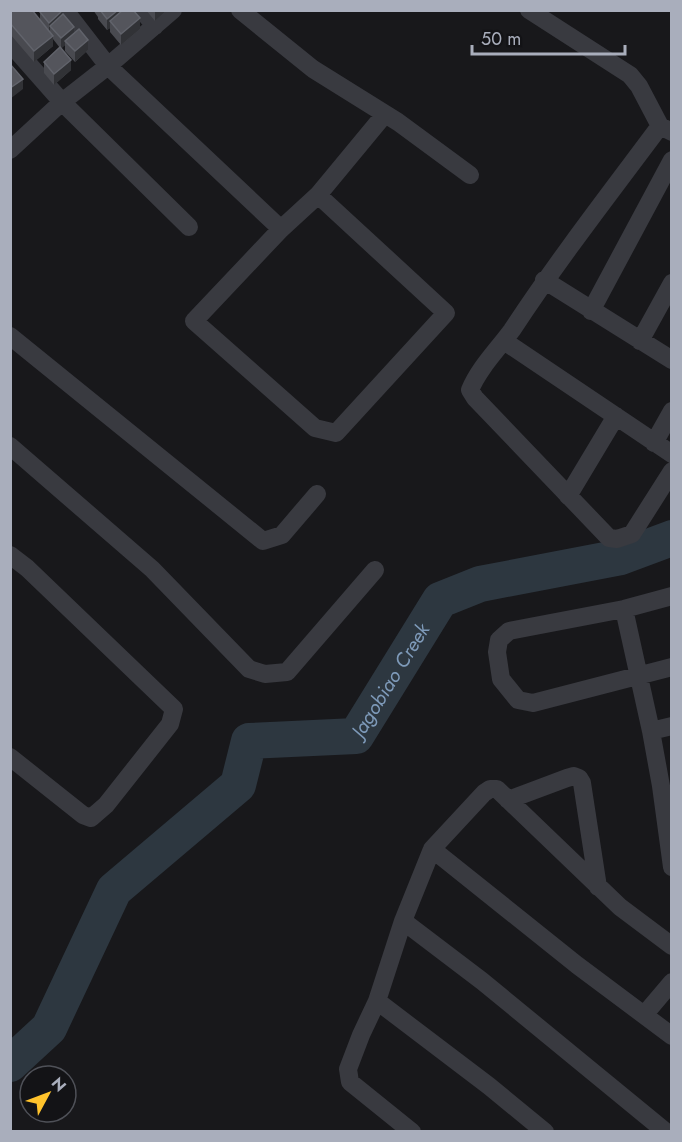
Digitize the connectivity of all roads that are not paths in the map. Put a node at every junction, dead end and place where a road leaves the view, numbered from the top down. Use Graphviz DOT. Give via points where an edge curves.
graph roads {
  1 [pos="142,10"];
  2 [pos="173,10"];
  3 [pos="240,10"];
  4 [pos="529,10"];
  5 [pos="68,13"];
  6 [pos="155,26"];
  7 [pos="10,43"];
  8 [pos="108,66"];
  9 [pos="62,102"];
  10 [pos="385,114"];
  11 [pos="666,129"];
  12 [pos="10,150"];
  13 [pos="672,160"];
  14 [pos="470,175"];
  15 [pos="666,185"];
  16 [pos="318,195"];
  17 [pos="189,227"];
  18 [pos="281,229"];
  19 [pos="544,280"];
  20 [pos="672,283"];
  21 [pos="591,311"];
  22 [pos="10,336"];
  23 [pos="504,341"];
  24 [pos="640,341"];
  25 [pos="672,360"];
  26 [pos="672,411"];
  27 [pos="616,416"];
  28 [pos="654,443"];
  29 [pos="10,446"];
  30 [pos="672,454"];
  31 [pos="672,471"];
  32 [pos="317,494"];
  33 [pos="568,496"];
  34 [pos="10,555"];
  35 [pos="375,570"];
  36 [pos="672,596"];
  37 [pos="624,609"];
  38 [pos="672,667"];
  39 [pos="638,676"];
  40 [pos="672,726"];
  41 [pos="651,731"];
  42 [pos="10,757"];
  43 [pos="666,785"];
  44 [pos="508,800"];
  45 [pos="432,849"];
  46 [pos="672,867"];
  47 [pos="598,887"];
  48 [pos="404,921"];
  49 [pos="672,946"];
  50 [pos="672,982"];
  51 [pos="377,1001"];
  52 [pos="644,1015"];
  53 [pos="672,1036"];
  54 [pos="412,1131"];
  55 [pos="545,1131"];
  56 [pos="666,1131"];
  1 -- 6 [label="street"];
  2 -- 6 [label="street"];
  3 -- 10 [label="street" via="313,69"];
  4 -- 11 [label="street" via="630,75"];
  5 -- 8 [label="street"];
  6 -- 8 [label="street"];
  7 -- 9 [label="street"];
  8 -- 9 [label="street"];
  8 -- 18 [label="street"];
  9 -- 12 [label="street"];
  9 -- 17 [label="street"];
  10 -- 14 [label="street"];
  10 -- 16 [label="street"];
  11 -- 19 [label="street"];
  13 -- 15 [label="street"];
  15 -- 21 [label="street"];
  16 -- 18 [label="street"];
  16 -- 18 [label="street" via="446,313 336,433 315,428 194,321"];
  19 -- 21 [label="street"];
  19 -- 23 [label="street"];
  20 -- 24 [label="street"];
  21 -- 24 [label="street"];
  22 -- 32 [label="street" via="263,541 282,536"];
  23 -- 27 [label="street"];
  23 -- 33 [label="street" via="470,390"];
  24 -- 25 [label="street"];
  26 -- 28 [label="street"];
  27 -- 28 [label="street"];
  27 -- 33 [label="street"];
  28 -- 30 [label="street"];
  29 -- 35 [label="street" via="152,569 249,669 265,674 287,672"];
  31 -- 33 [label="street" via="632,534 625,537 609,538"];
  34 -- 42 [label="street" via="174,708 170,724 106,805 91,818"];
  36 -- 37 [label="street"];
  37 -- 39 [label="street"];
  37 -- 39 [label="street" via="509,631 499,640 497,652 501,679 518,700 533,703"];
  38 -- 39 [label="street"];
  39 -- 41 [label="street"];
  40 -- 41 [label="street"];
  41 -- 43 [label="street"];
  43 -- 46 [label="street"];
  44 -- 45 [label="street" via="496,789 490,789"];
  44 -- 47 [label="street"];
  44 -- 47 [label="street" via="567,778 579,778"];
  45 -- 48 [label="street"];
  45 -- 52 [label="street"];
  47 -- 49 [label="street"];
  48 -- 51 [label="street"];
  48 -- 56 [label="street"];
  50 -- 52 [label="street"];
  51 -- 54 [label="street" via="348,1069 350,1082"];
  51 -- 55 [label="street"];
  52 -- 53 [label="street"];
}
